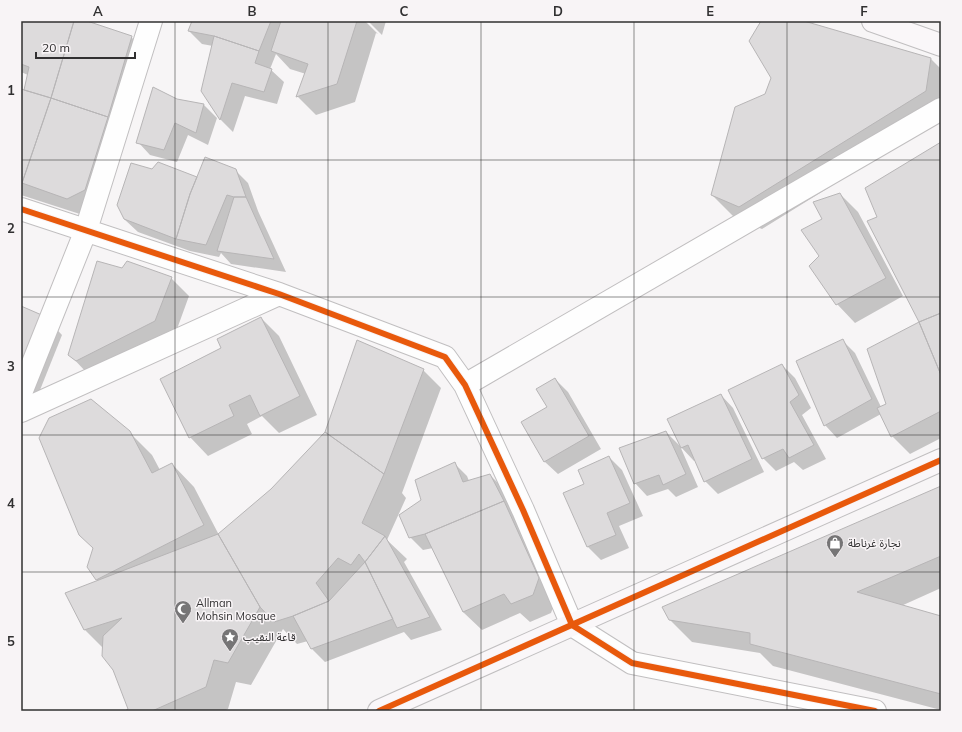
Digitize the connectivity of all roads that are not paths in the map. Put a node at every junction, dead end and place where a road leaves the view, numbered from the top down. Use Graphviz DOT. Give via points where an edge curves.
graph roads {
  1 [pos="873,21"];
  2 [pos="147,22"];
  3 [pos="941,45"];
  4 [pos="941,110"];
  5 [pos="21,208"];
  6 [pos="86,230"];
  7 [pos="279,294"];
  8 [pos="465,385"];
  9 [pos="21,393"];
  10 [pos="21,411"];
  11 [pos="941,460"];
  12 [pos="572,625"];
  13 [pos="379,711"];
  14 [pos="875,711"];
  1 -- 3 [label="street"];
  2 -- 6 [label="street"];
  4 -- 8 [label="street"];
  5 -- 6 [label="street"];
  6 -- 7 [label="street"];
  6 -- 9 [label="street"];
  7 -- 8 [label="street" via="445,357"];
  7 -- 10 [label="street"];
  8 -- 12 [label="street" via="523,510"];
  11 -- 12 [label="street"];
  12 -- 13 [label="street"];
  12 -- 14 [label="street" via="632,663"];
}
